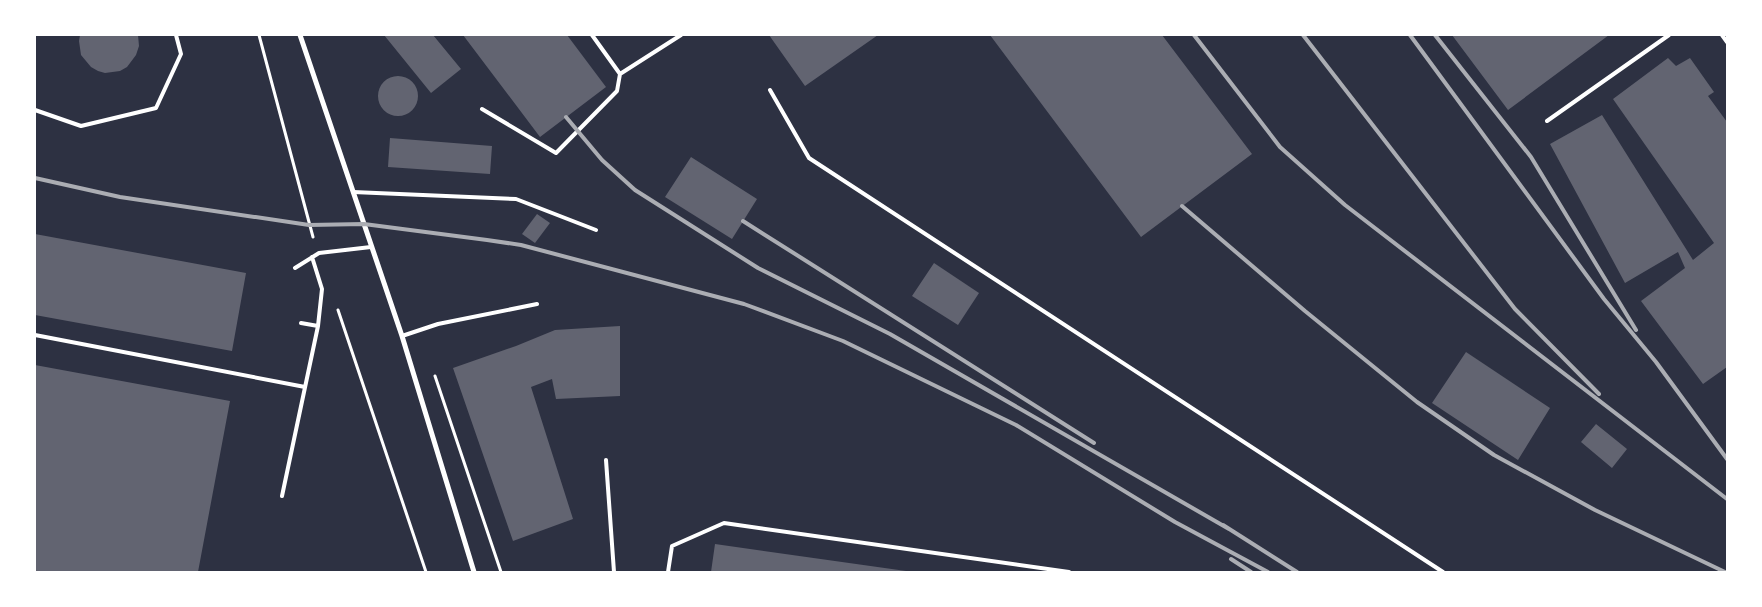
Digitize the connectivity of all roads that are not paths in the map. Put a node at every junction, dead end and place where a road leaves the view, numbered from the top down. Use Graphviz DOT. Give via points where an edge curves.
graph roads {
  1 [pos="176,35"];
  2 [pos="300,35"];
  3 [pos="592,35"];
  4 [pos="681,35"];
  5 [pos="1669,35"];
  6 [pos="1722,35"];
  7 [pos="1727,42"];
  8 [pos="620,74"];
  9 [pos="770,90"];
  10 [pos="482,109"];
  11 [pos="35,110"];
  12 [pos="1547,121"];
  13 [pos="353,192"];
  14 [pos="596,230"];
  15 [pos="372,247"];
  16 [pos="312,257"];
  17 [pos="295,268"];
  18 [pos="537,304"];
  19 [pos="301,323"];
  20 [pos="318,326"];
  21 [pos="35,335"];
  22 [pos="402,336"];
  23 [pos="305,386"];
  24 [pos="606,460"];
  25 [pos="282,496"];
  26 [pos="474,572"];
  27 [pos="614,572"];
  28 [pos="668,572"];
  29 [pos="1069,572"];
  30 [pos="1443,572"];
  1 -- 11 [label="lane" via="181,54 156,108 81,126"];
  2 -- 13 [label="street"];
  3 -- 8 [label="lane"];
  4 -- 8 [label="lane"];
  5 -- 12 [label="lane"];
  6 -- 7 [label="lane"];
  8 -- 10 [label="lane" via="617,91 556,153"];
  9 -- 30 [label="lane" via="809,158"];
  13 -- 14 [label="lane" via="516,199"];
  13 -- 15 [label="street"];
  15 -- 16 [label="lane" via="319,253"];
  15 -- 22 [label="street"];
  16 -- 17 [label="lane"];
  16 -- 20 [label="lane" via="322,289"];
  18 -- 22 [label="lane" via="438,324"];
  19 -- 20 [label="lane"];
  20 -- 23 [label="lane"];
  21 -- 23 [label="lane"];
  22 -- 26 [label="street"];
  23 -- 25 [label="lane"];
  24 -- 27 [label="lane"];
  28 -- 29 [label="lane" via="672,546 724,523"];
}
